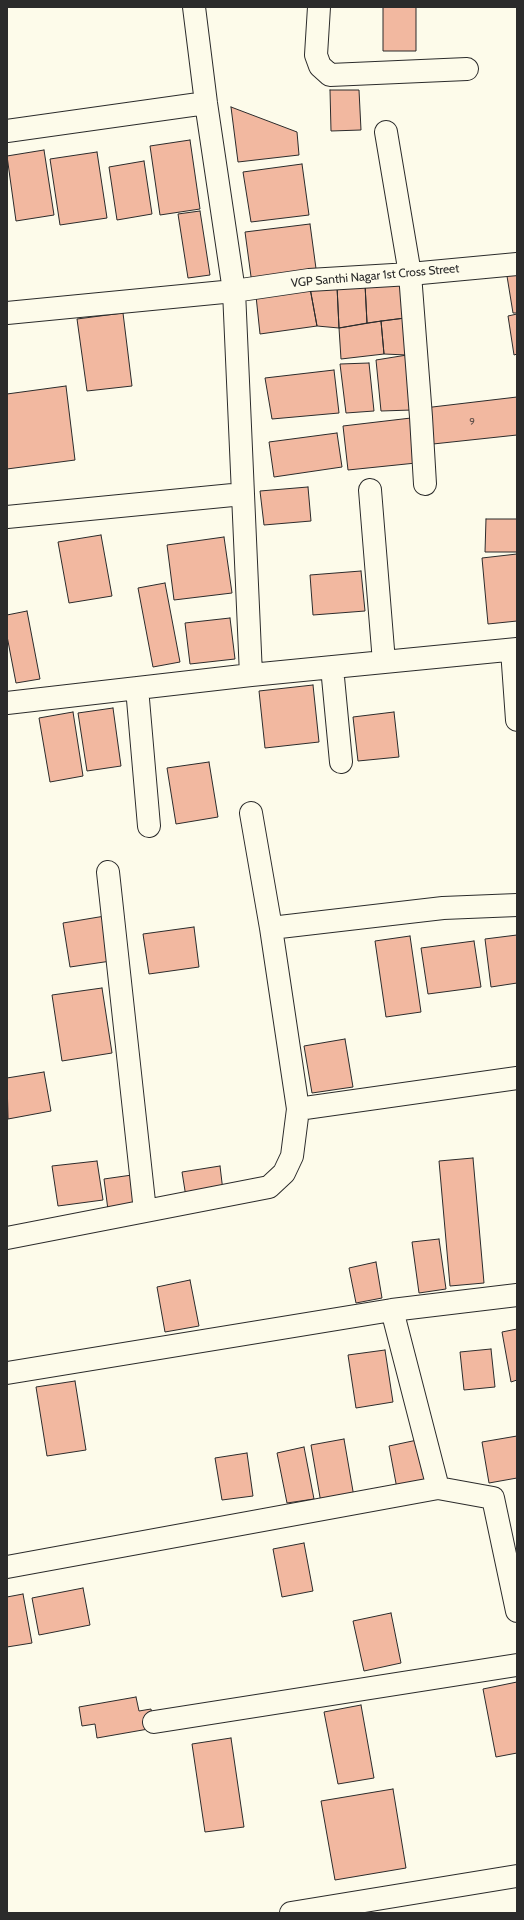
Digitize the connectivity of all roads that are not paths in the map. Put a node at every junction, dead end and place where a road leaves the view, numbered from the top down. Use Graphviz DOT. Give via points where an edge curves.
graph roads {
  1 [pos="194,7"];
  2 [pos="319,7"];
  3 [pos="468,68"];
  4 [pos="206,103"];
  5 [pos="7,131"];
  6 [pos="386,132"];
  7 [pos="517,264"];
  8 [pos="410,274"];
  9 [pos="234,291"];
  10 [pos="7,313"];
  11 [pos="425,484"];
  12 [pos="370,490"];
  13 [pos="243,494"];
  14 [pos="7,517"];
  15 [pos="515,649"];
  16 [pos="384,662"];
  17 [pos="332,667"];
  18 [pos="251,676"];
  19 [pos="137,688"];
  20 [pos="7,703"];
  21 [pos="517,720"];
  22 [pos="341,762"];
  23 [pos="252,813"];
  24 [pos="149,826"];
  25 [pos="108,872"];
  26 [pos="517,906"];
  27 [pos="271,928"];
  28 [pos="517,1078"];
  29 [pos="298,1109"];
  30 [pos="145,1211"];
  31 [pos="7,1238"];
  32 [pos="517,1295"];
  33 [pos="392,1310"];
  34 [pos="7,1373"];
  35 [pos="438,1488"];
  36 [pos="7,1567"];
  37 [pos="517,1611"];
  38 [pos="517,1665"];
  39 [pos="154,1722"];
  40 [pos="517,1876"];
  41 [pos="291,1913"];
  1 -- 4 [label="street"];
  2 -- 3 [label="street" via="316,55 320,66 330,75"];
  4 -- 5 [label="street"];
  4 -- 9 [label="street"];
  6 -- 8 [label="street"];
  7 -- 8 [label="street, VGP Santhi Nagar 1st Cross Street"];
  8 -- 9 [label="street, VGP Santhi Nagar 1st Cross Street" via="309,280"];
  8 -- 11 [label="street"];
  9 -- 10 [label="street, VGP Santhi Nagar 1st Cross Street"];
  9 -- 13 [label="street"];
  12 -- 16 [label="street"];
  13 -- 14 [label="street"];
  13 -- 18 [label="street"];
  15 -- 16 [label="street"];
  15 -- 21 [label="street"];
  16 -- 17 [label="street"];
  17 -- 18 [label="street"];
  17 -- 22 [label="street"];
  18 -- 19 [label="street"];
  19 -- 20 [label="street"];
  19 -- 24 [label="street"];
  23 -- 27 [label="street"];
  25 -- 30 [label="street"];
  26 -- 27 [label="street" via="443,908"];
  27 -- 29 [label="street"];
  28 -- 29 [label="street"];
  29 -- 30 [label="street" via="292,1156 284,1173 269,1187"];
  30 -- 31 [label="street"];
  32 -- 33 [label="street"];
  33 -- 34 [label="street"];
  33 -- 35 [label="street"];
  35 -- 36 [label="street"];
  35 -- 37 [label="street" via="493,1498"];
  38 -- 39 [label="street"];
  40 -- 41 [label="street"];
}
